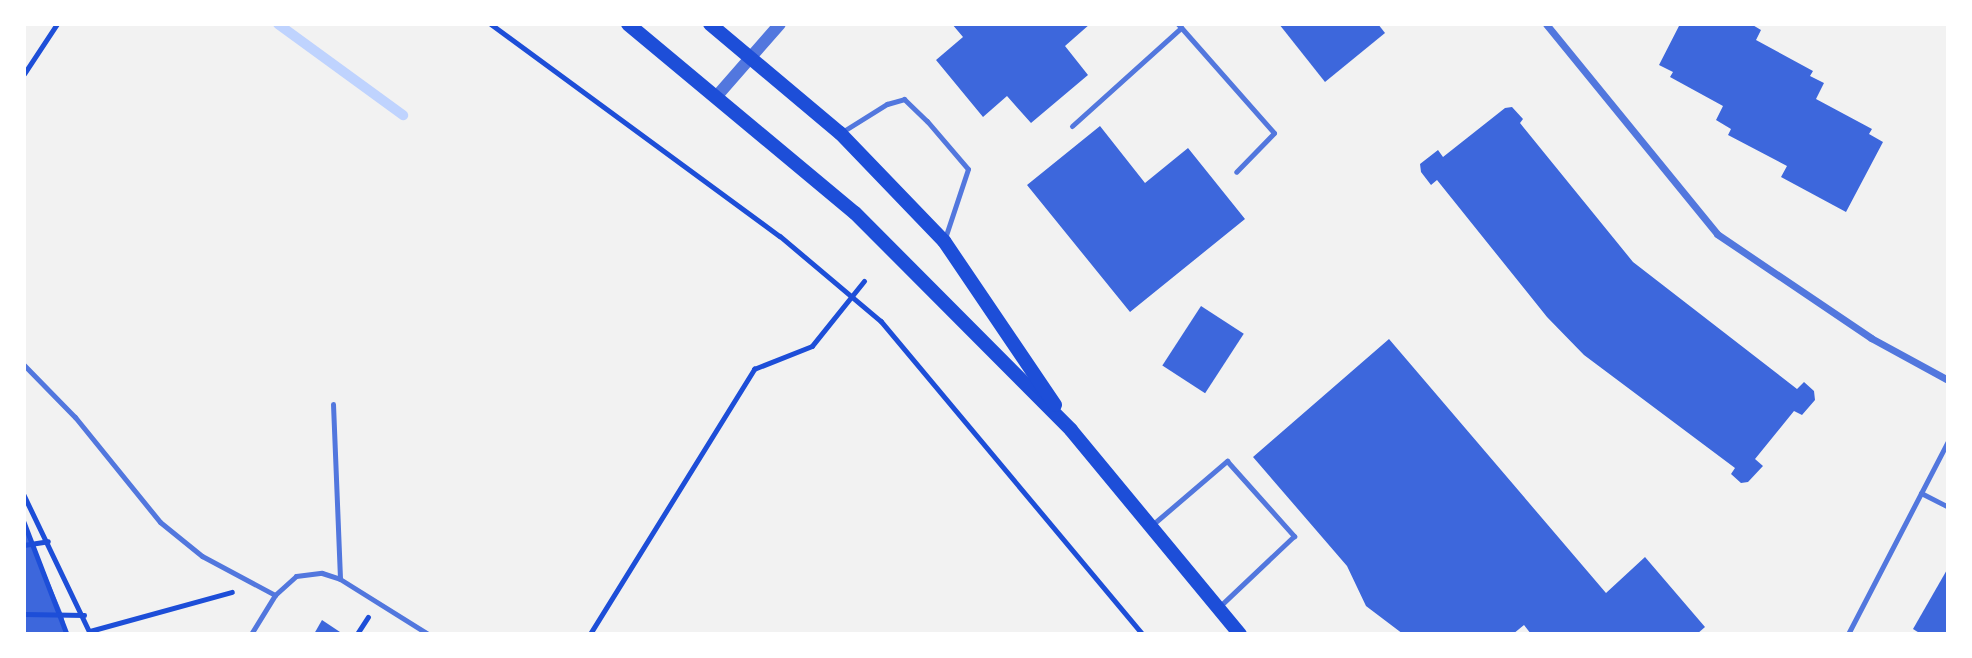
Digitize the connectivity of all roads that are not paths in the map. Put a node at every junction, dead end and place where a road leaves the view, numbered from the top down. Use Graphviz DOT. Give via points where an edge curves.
graph roads {
  1 [pos="628,24"];
  2 [pos="710,24"];
  3 [pos="780,24"];
  4 [pos="1546,24"];
  5 [pos="1179,26"];
  6 [pos="751,57"];
  7 [pos="716,97"];
  8 [pos="1072,126"];
  9 [pos="840,133"];
  10 [pos="1236,172"];
  11 [pos="944,241"];
  12 [pos="24,365"];
  13 [pos="1948,380"];
  14 [pos="333,404"];
  15 [pos="1071,430"];
  16 [pos="1948,441"];
  17 [pos="1921,493"];
  18 [pos="1948,507"];
  19 [pos="1150,526"];
  20 [pos="340,579"];
  21 [pos="275,595"];
  22 [pos="1218,608"];
  23 [pos="251,634"];
  24 [pos="428,634"];
  25 [pos="1240,634"];
  26 [pos="1848,634"];
  1 -- 7 [label="main road"];
  2 -- 6 [label="main road"];
  3 -- 6 [label="street"];
  4 -- 13 [label="street" via="1717,234 1871,338"];
  5 -- 8 [label="lane"];
  5 -- 10 [label="lane" via="1275,133"];
  6 -- 7 [label="street"];
  6 -- 9 [label="main road"];
  7 -- 15 [label="main road" via="855,212"];
  9 -- 11 [label="main road"];
  9 -- 11 [label="lane" via="887,104 904,99 927,121 968,169"];
  11 -- 15 [label="main road"];
  12 -- 21 [label="lane" via="75,417 160,522 202,556"];
  14 -- 20 [label="lane"];
  15 -- 19 [label="main road"];
  16 -- 17 [label="lane"];
  17 -- 18 [label="lane"];
  17 -- 26 [label="lane"];
  19 -- 22 [label="main road"];
  19 -- 22 [label="lane" via="1227,461 1294,536"];
  20 -- 21 [label="lane" via="308,572"];
  20 -- 24 [label="lane"];
  21 -- 23 [label="lane"];
  22 -- 25 [label="main road"];
}
